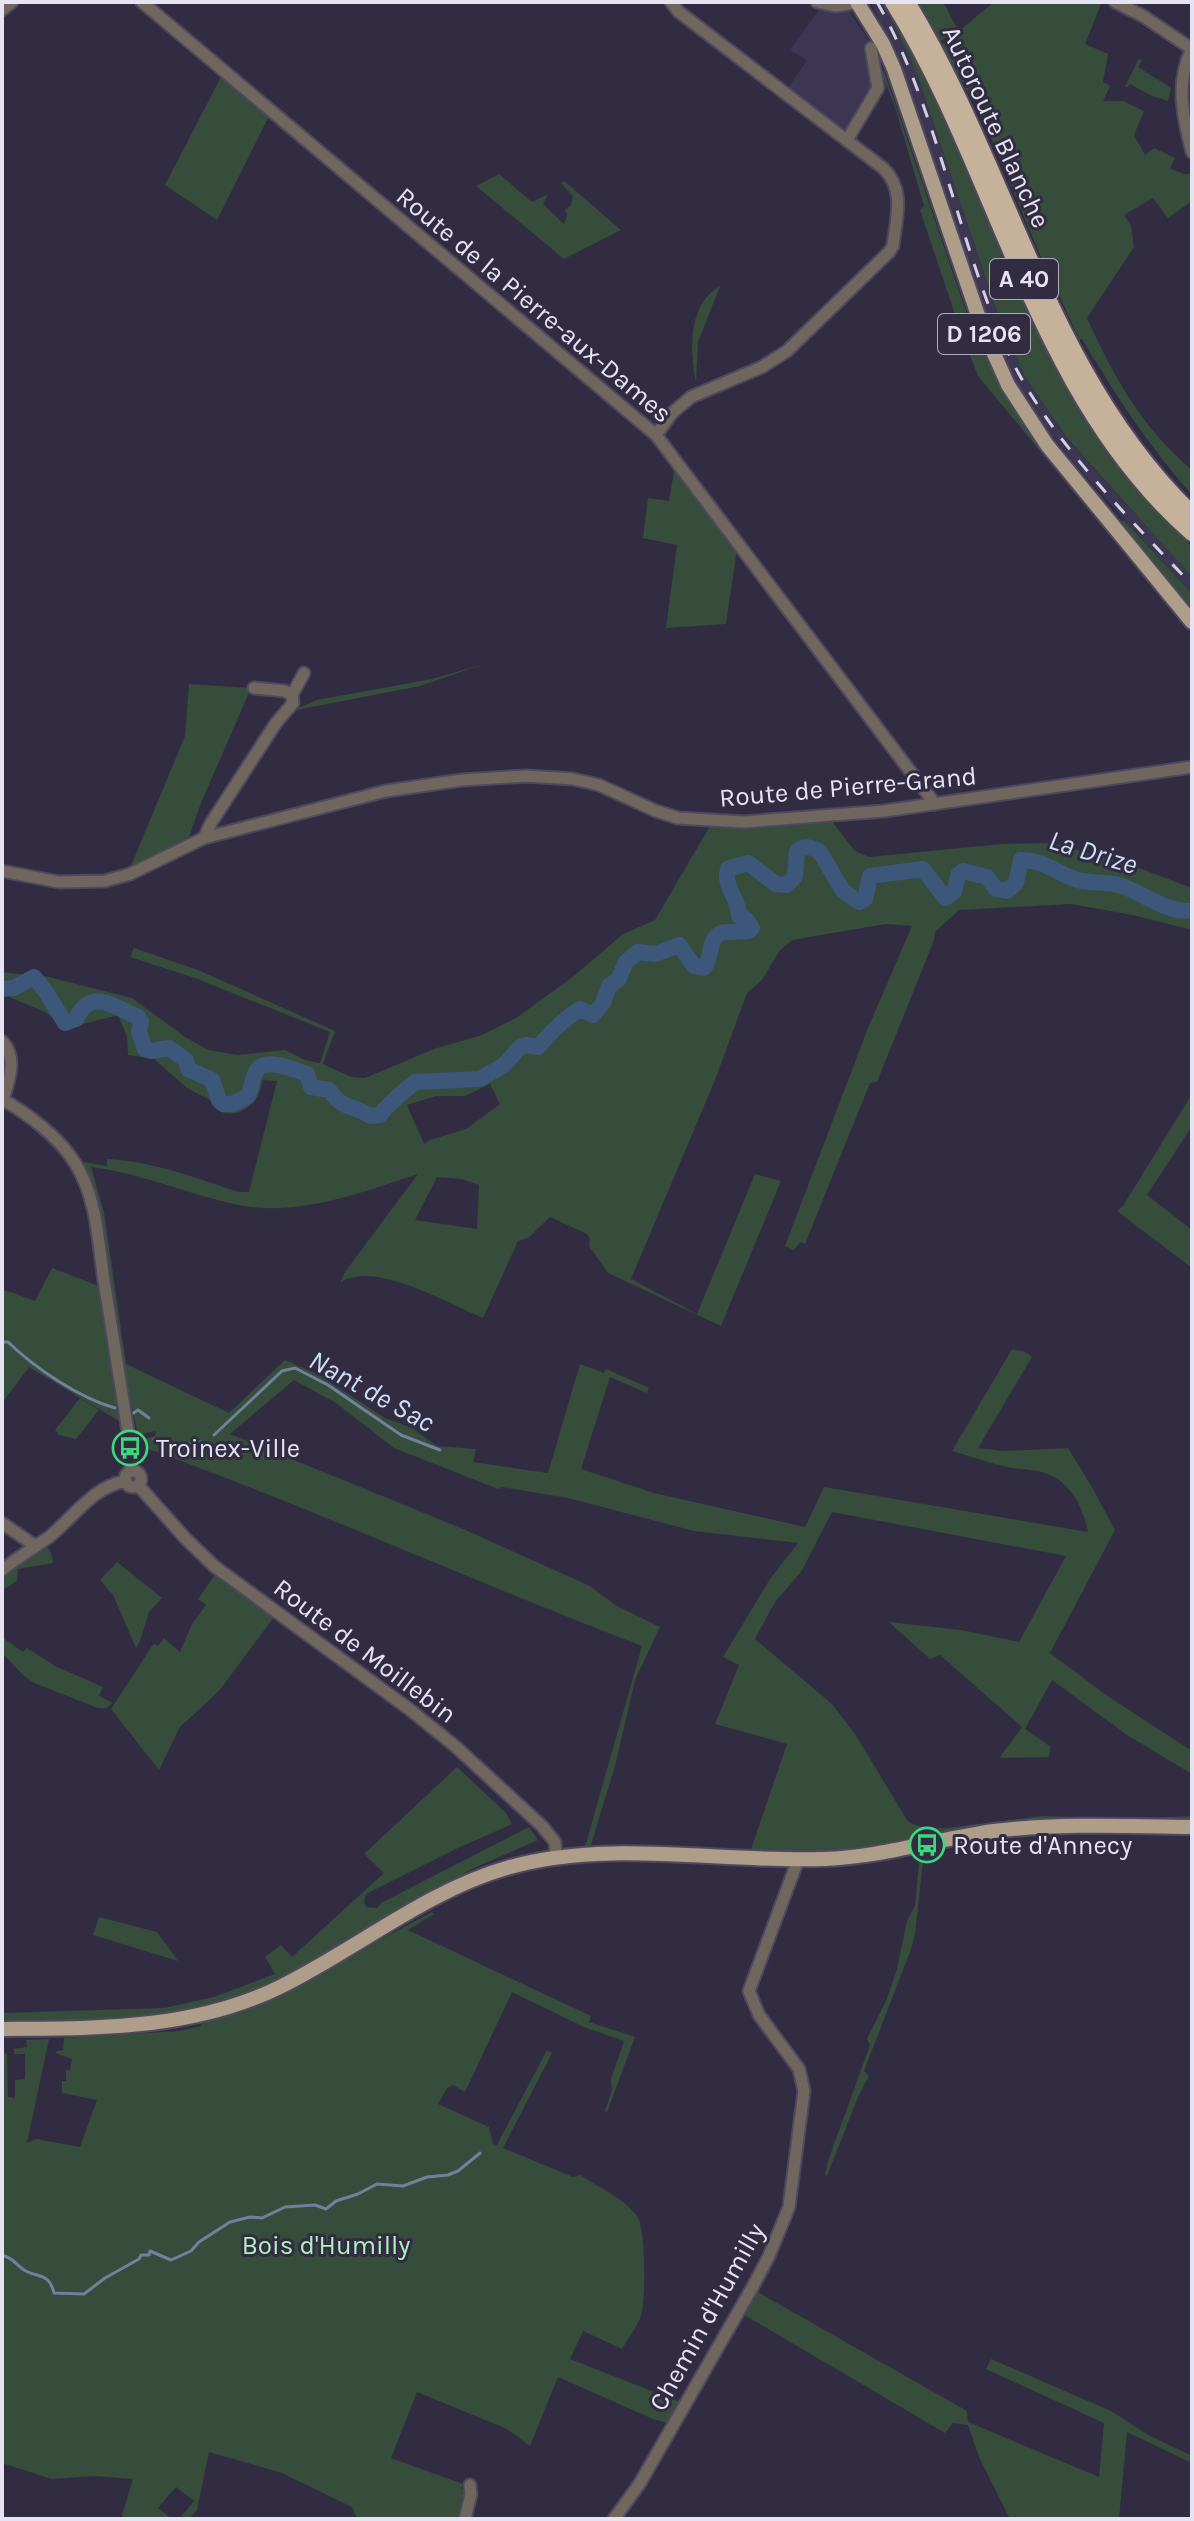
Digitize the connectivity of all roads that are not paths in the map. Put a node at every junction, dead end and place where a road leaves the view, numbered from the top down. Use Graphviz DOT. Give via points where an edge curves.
graph roads {
  1 [pos="12,2"];
  2 [pos="142,2"];
  3 [pos="671,2"];
  4 [pos="817,2"];
  5 [pos="857,2"];
  6 [pos="893,2"];
  7 [pos="907,2"];
  8 [pos="1115,2"];
  9 [pos="2,10"];
  10 [pos="871,48"];
  11 [pos="1192,49"];
  12 [pos="847,140"];
  13 [pos="1192,152"];
  14 [pos="656,435"];
  15 [pos="1192,514"];
  16 [pos="1192,533"];
  17 [pos="1192,622"];
  18 [pos="304,673"];
  19 [pos="254,688"];
  20 [pos="293,699"];
  21 [pos="1192,767"];
  22 [pos="935,804"];
  23 [pos="204,838"];
  24 [pos="2,871"];
  25 [pos="2,1041"];
  26 [pos="3,1099"];
  27 [pos="128,1476"];
  28 [pos="2,1523"];
  29 [pos="34,1545"];
  30 [pos="2,1570"];
  31 [pos="1192,1827"];
  32 [pos="556,1857"];
  33 [pos="798,1860"];
  34 [pos="2,2029"];
  35 [pos="470,2485"];
  36 [pos="465,2519"];
  37 [pos="614,2519"];
  1 -- 9 [label="street"];
  2 -- 14 [label="street, Route de la Pierre-aux-Dames"];
  3 -- 12 [label="street"];
  4 -- 5 [label="street"];
  5 -- 17 [label="main road, D 1206" via="894,69 982,327 1008,385 1047,445"];
  6 -- 16 [label="highway, Autoroute Blanche / A 40" via="942,91 1041,317 1080,392 1128,465"];
  7 -- 15 [label="highway, Autoroute Blanche / A 40" via="972,122 1085,373 1136,452"];
  8 -- 11 [label="street"];
  10 -- 12 [label="street" via="878,88"];
  11 -- 13 [label="street" via="1182,81"];
  12 -- 14 [label="street" via="897,187 889,252 787,351 691,397"];
  14 -- 22 [label="street, Route de la Pierre-aux-Dames"];
  18 -- 20 [label="street"];
  19 -- 20 [label="street" via="285,691"];
  20 -- 23 [label="street"];
  21 -- 22 [label="street, Route de Pierre-Grand"];
  22 -- 23 [label="street, Route de Pierre-Grand" via="714,822 667,815 583,780 504,777 386,791"];
  23 -- 24 [label="street, Route de Pierre-Grand" via="105,881 59,882"];
  25 -- 26 [label="street" via="12,1060"];
  26 -- 27 [label="street" via="64,1149 87,1186 130,1444"];
  27 -- 29 [label="street" via="74,1510"];
  27 -- 32 [label="street, Route de Moillebin" via="131,1486 138,1485 214,1566 455,1746 542,1826 555,1842"];
  28 -- 29 [label="street"];
  29 -- 30 [label="street"];
  31 -- 33 [label="main road" via="1013,1830 889,1853"];
  32 -- 33 [label="main road"];
  32 -- 34 [label="main road" via="478,1878 293,1981 226,2008 151,2025"];
  33 -- 37 [label="street, Chemin d'Humilly" via="749,1991 759,2015 803,2077 789,2207 752,2288"];
  35 -- 36 [label="street"];
}
